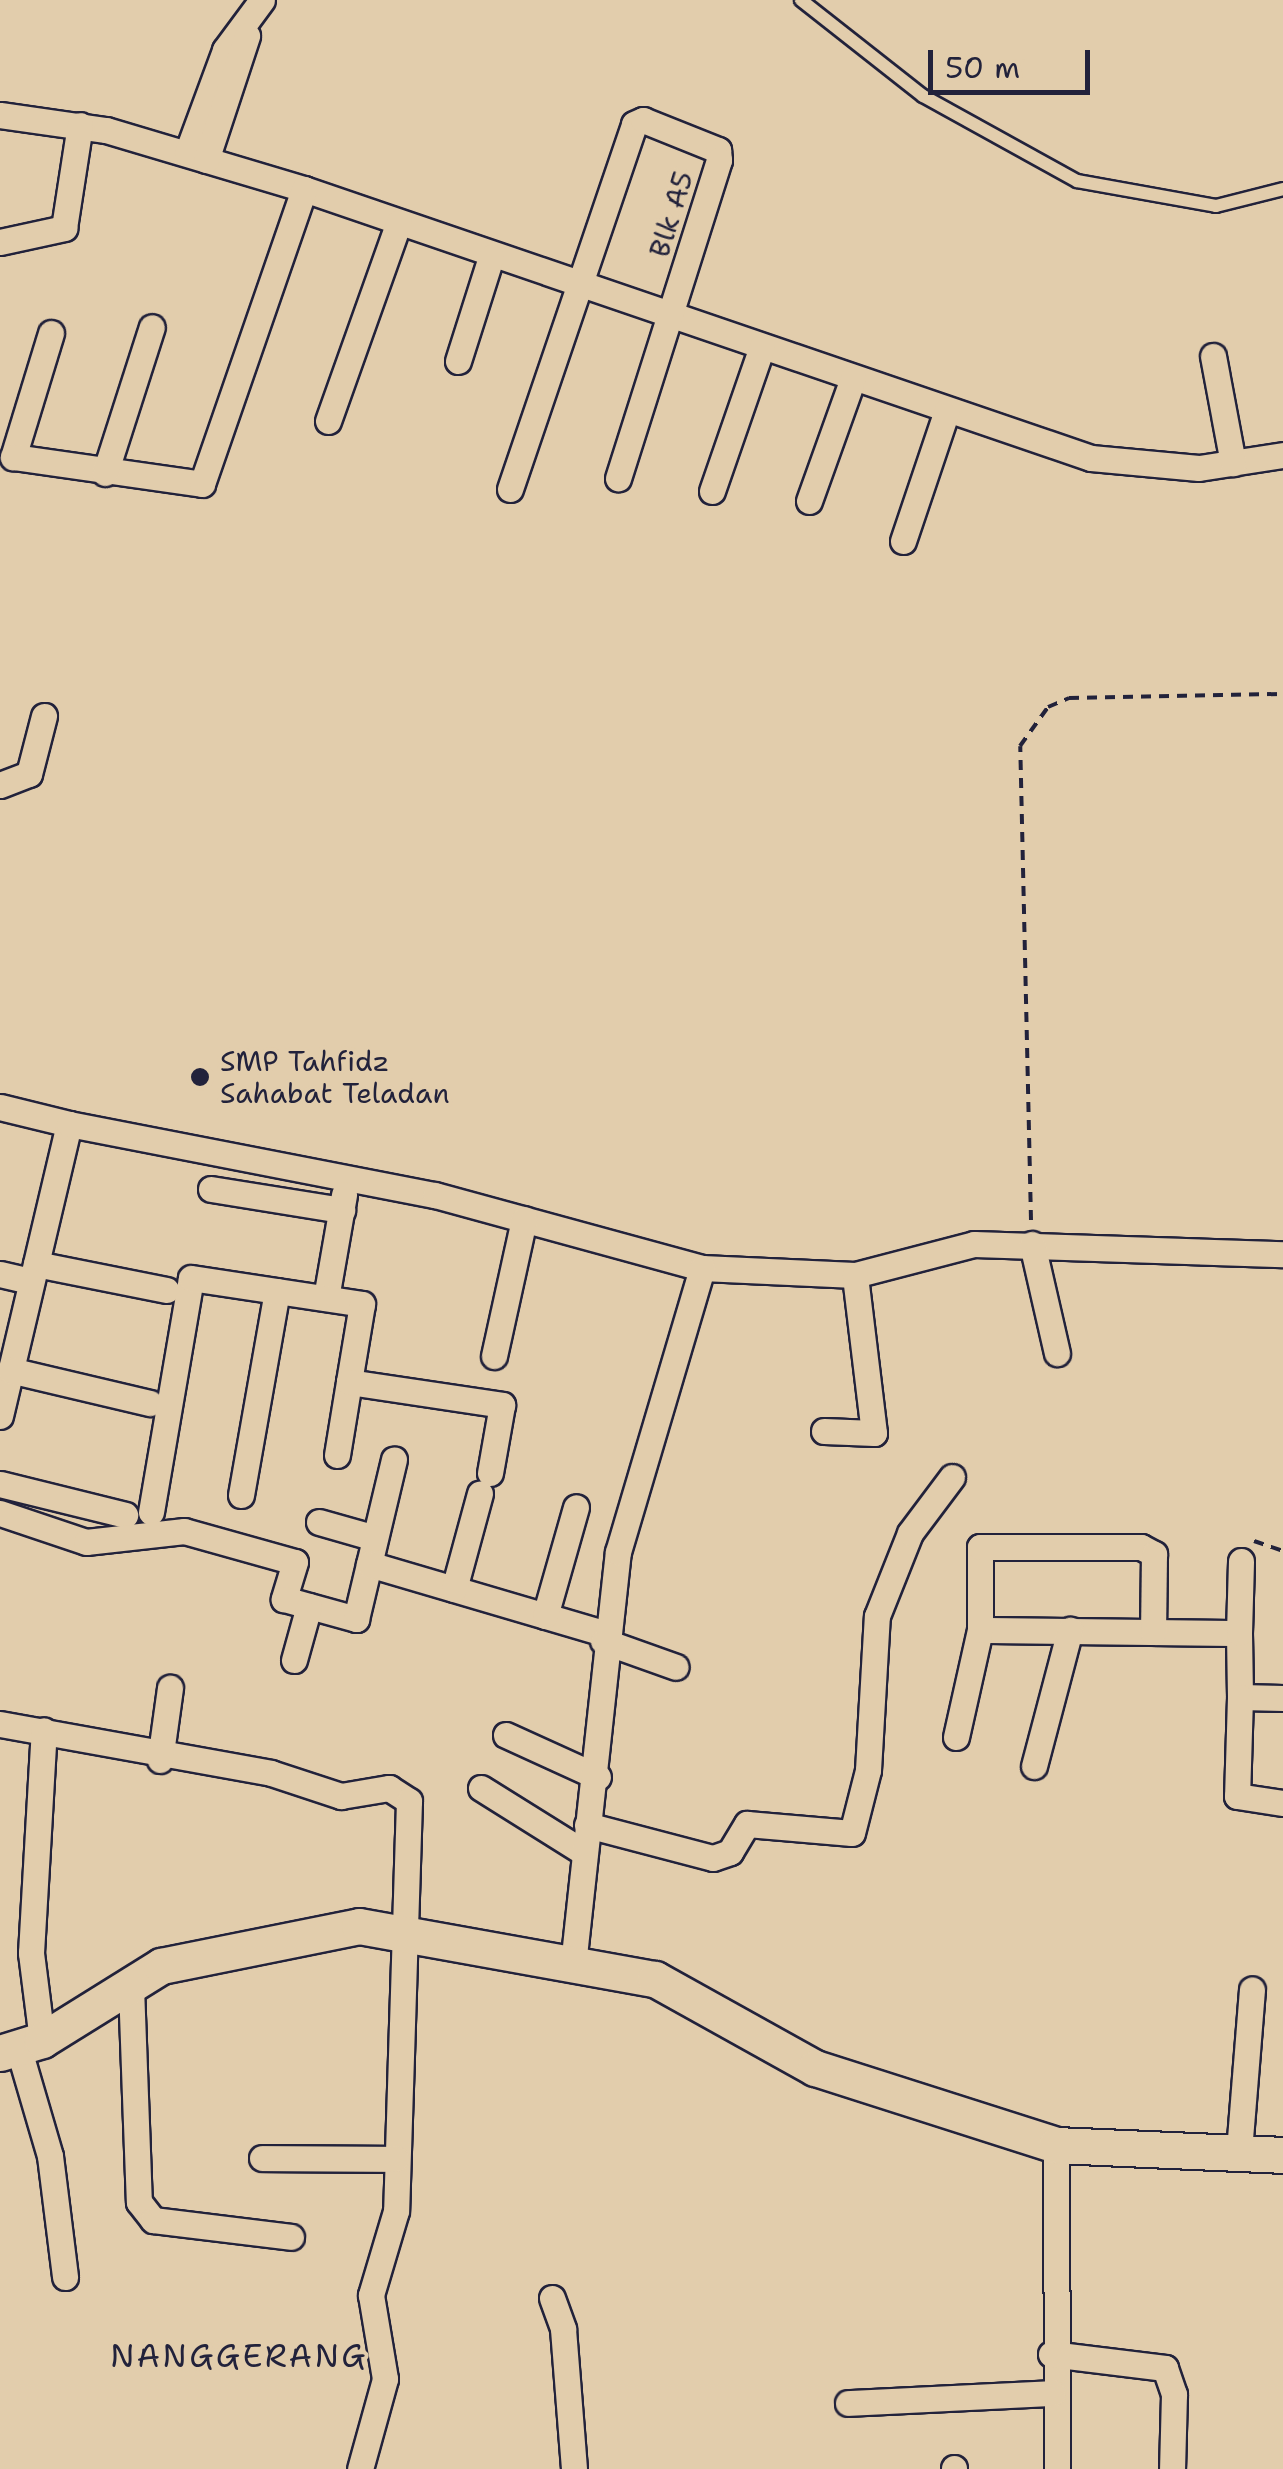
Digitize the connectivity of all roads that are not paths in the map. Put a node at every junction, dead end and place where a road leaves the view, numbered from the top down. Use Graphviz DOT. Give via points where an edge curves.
graph roads {
  1 [pos="801,0"];
  2 [pos="255,10"];
  3 [pos="0,114"];
  4 [pos="80,124"];
  5 [pos="196,156"];
  6 [pos="304,189"];
  7 [pos="1283,190"];
  8 [pos="400,222"];
  9 [pos="0,242"];
  10 [pos="491,257"];
  11 [pos="584,288"];
  12 [pos="671,316"];
  13 [pos="152,328"];
  14 [pos="51,333"];
  15 [pos="762,347"];
  16 [pos="1213,356"];
  17 [pos="458,361"];
  18 [pos="853,378"];
  19 [pos="948,410"];
  20 [pos="328,421"];
  21 [pos="1283,455"];
  22 [pos="1233,463"];
  23 [pos="105,473"];
  24 [pos="618,478"];
  25 [pos="510,489"];
  26 [pos="712,491"];
  27 [pos="809,501"];
  28 [pos="903,541"];
  29 [pos="44,716"];
  30 [pos="0,785"];
  31 [pos="0,1106"];
  32 [pos="69,1124"];
  33 [pos="347,1179"];
  34 [pos="211,1189"];
  35 [pos="342,1210"];
  36 [pos="524,1219"];
  37 [pos="1032,1244"];
  38 [pos="1283,1254"];
  39 [pos="702,1268"];
  40 [pos="34,1272"];
  41 [pos="0,1274"];
  42 [pos="855,1276"];
  43 [pos="166,1290"];
  44 [pos="277,1291"];
  45 [pos="326,1298"];
  46 [pos="1057,1353"];
  47 [pos="494,1356"];
  48 [pos="349,1382"];
  49 [pos="4,1394"];
  50 [pos="150,1402"];
  51 [pos="824,1431"];
  52 [pos="336,1455"];
  53 [pos="394,1459"];
  54 [pos="952,1476"];
  55 [pos="0,1484"];
  56 [pos="240,1495"];
  57 [pos="576,1507"];
  58 [pos="0,1513"];
  59 [pos="319,1522"];
  60 [pos="375,1538"];
  61 [pos="1241,1562"];
  62 [pos="369,1564"];
  63 [pos="454,1589"];
  64 [pos="309,1606"];
  65 [pos="545,1616"];
  66 [pos="980,1630"];
  67 [pos="1070,1630"];
  68 [pos="1152,1632"];
  69 [pos="1239,1633"];
  70 [pos="604,1637"];
  71 [pos="294,1660"];
  72 [pos="676,1667"];
  73 [pos="170,1688"];
  74 [pos="1240,1697"];
  75 [pos="1283,1698"];
  76 [pos="0,1724"];
  77 [pos="44,1730"];
  78 [pos="506,1735"];
  79 [pos="956,1737"];
  80 [pos="160,1760"];
  81 [pos="1034,1766"];
  82 [pos="598,1777"];
  83 [pos="482,1788"];
  84 [pos="1283,1803"];
  85 [pos="588,1825"];
  86 [pos="582,1852"];
  87 [pos="401,1932"];
  88 [pos="573,1965"];
  89 [pos="132,1986"];
  90 [pos="1252,1990"];
  91 [pos="20,2048"];
  92 [pos="1056,2145"];
  93 [pos="1238,2151"];
  94 [pos="1283,2155"];
  95 [pos="262,2158"];
  96 [pos="396,2159"];
  97 [pos="292,2237"];
  98 [pos="65,2277"];
  99 [pos="552,2298"];
  100 [pos="1052,2354"];
  101 [pos="1053,2393"];
  102 [pos="848,2403"];
  103 [pos="360,2469"];
  104 [pos="574,2469"];
  105 [pos="1057,2469"];
  106 [pos="1172,2469"];
  1 -- 7 [label="lane" via="923,96 1076,181 1216,206"];
  2 -- 5 [label="street" via="225,50"];
  3 -- 4 [label="street"];
  4 -- 5 [label="street"];
  4 -- 9 [label="street" via="64,228"];
  5 -- 6 [label="street"];
  6 -- 8 [label="street"];
  6 -- 23 [label="street" via="202,484"];
  8 -- 10 [label="street"];
  8 -- 20 [label="street"];
  10 -- 11 [label="street"];
  10 -- 17 [label="street"];
  11 -- 12 [label="street"];
  11 -- 12 [label="street, Blk A5" via="634,124 643,120 719,155"];
  11 -- 25 [label="street"];
  12 -- 15 [label="street"];
  12 -- 24 [label="street"];
  13 -- 23 [label="street"];
  14 -- 23 [label="street" via="12,456"];
  15 -- 18 [label="street"];
  15 -- 26 [label="street"];
  16 -- 22 [label="street"];
  18 -- 19 [label="street"];
  18 -- 27 [label="street"];
  19 -- 22 [label="street" via="1132,469"];
  19 -- 28 [label="street"];
  21 -- 22 [label="street"];
  29 -- 30 [label="street" via="29,774"];
  31 -- 32 [label="street"];
  32 -- 33 [label="street"];
  32 -- 40 [label="street"];
  33 -- 35 [label="street"];
  33 -- 36 [label="street"];
  34 -- 35 [label="street"];
  35 -- 45 [label="street"];
  36 -- 39 [label="street"];
  36 -- 47 [label="street"];
  37 -- 38 [label="street"];
  37 -- 42 [label="street" via="974,1244"];
  37 -- 46 [label="street"];
  39 -- 42 [label="street"];
  39 -- 70 [label="street" via="618,1552"];
  40 -- 41 [label="street"];
  40 -- 43 [label="street"];
  40 -- 49 [label="street"];
  42 -- 51 [label="street" via="874,1434"];
  44 -- 45 [label="street"];
  44 -- 55 [label="street" via="191,1278 138,1513"];
  44 -- 56 [label="street"];
  45 -- 48 [label="street" via="362,1304"];
  48 -- 52 [label="street"];
  48 -- 63 [label="street" via="502,1405"];
  49 -- 50 [label="street"];
  53 -- 60 [label="street"];
  54 -- 85 [label="street" via="910,1533 877,1616 868,1770 852,1833 747,1824 730,1852 714,1858"];
  57 -- 65 [label="street"];
  58 -- 64 [label="street" via="86,1542 184,1531 295,1562 284,1599"];
  59 -- 60 [label="street"];
  60 -- 62 [label="street"];
  61 -- 69 [label="street"];
  62 -- 63 [label="street"];
  62 -- 64 [label="street" via="356,1619"];
  63 -- 65 [label="street"];
  64 -- 71 [label="street"];
  65 -- 70 [label="street"];
  66 -- 67 [label="street"];
  66 -- 68 [label="street" via="980,1548 1121,1544 1154,1554"];
  66 -- 79 [label="street"];
  67 -- 68 [label="street"];
  67 -- 81 [label="street"];
  68 -- 69 [label="street"];
  69 -- 74 [label="street"];
  70 -- 72 [label="street"];
  70 -- 82 [label="street"];
  73 -- 80 [label="street"];
  74 -- 75 [label="street"];
  74 -- 84 [label="street" via="1236,1796"];
  76 -- 77 [label="street"];
  77 -- 80 [label="street"];
  77 -- 91 [label="street"];
  78 -- 82 [label="street"];
  80 -- 87 [label="street" via="271,1773 341,1796 359,1786 404,1795"];
  82 -- 85 [label="street"];
  83 -- 86 [label="street"];
  85 -- 86 [label="street"];
  86 -- 88 [label="street"];
  87 -- 88 [label="street"];
  87 -- 89 [label="street" via="315,1929 212,1950"];
  87 -- 96 [label="street"];
  88 -- 92 [label="street" via="655,1979 816,2068"];
  89 -- 91 [label="street"];
  89 -- 97 [label="street" via="139,2202 153,2220"];
  90 -- 93 [label="street"];
  91 -- 98 [label="street" via="53,2170"];
  92 -- 93 [label="street"];
  92 -- 100 [label="street"];
  93 -- 94 [label="street"];
  95 -- 96 [label="street"];
  96 -- 103 [label="street" via="396,2211 376,2252 371,2295 385,2379"];
  99 -- 104 [label="street" via="563,2329"];
  100 -- 101 [label="street"];
  100 -- 106 [label="street" via="1165,2368 1174,2394"];
  101 -- 102 [label="street"];
  101 -- 105 [label="street"];
}
